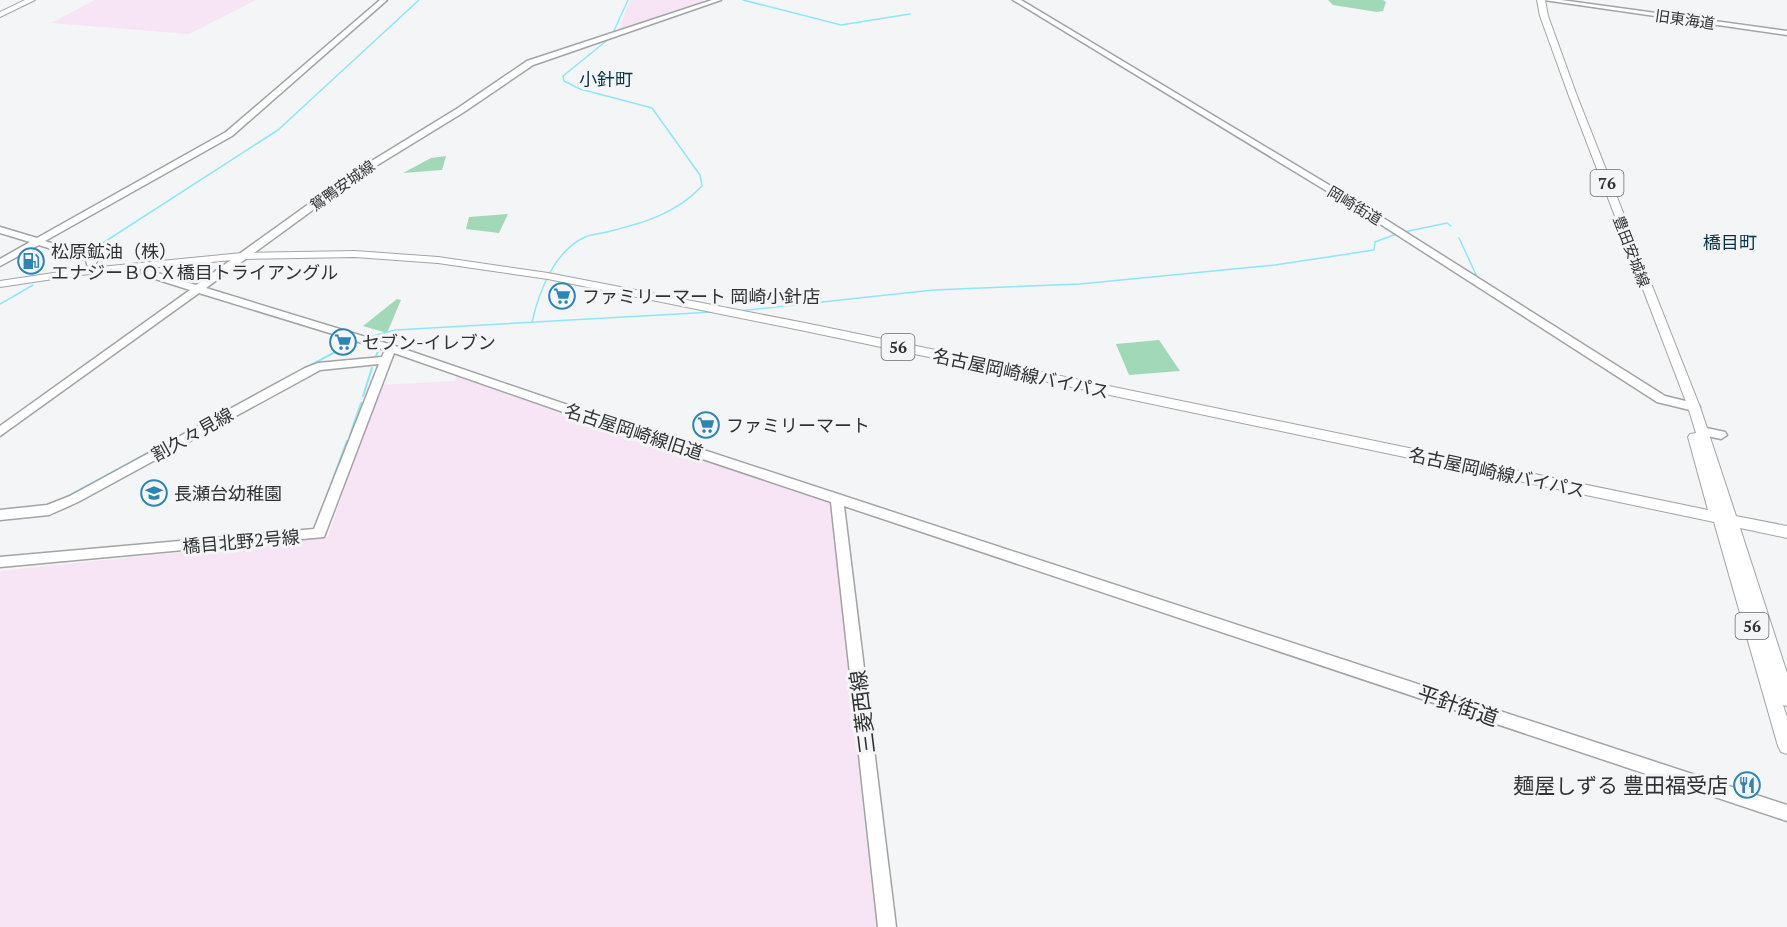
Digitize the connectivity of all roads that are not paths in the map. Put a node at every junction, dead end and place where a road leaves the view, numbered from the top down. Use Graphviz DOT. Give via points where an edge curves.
graph roads {
  1 [pos="31,0"];
  2 [pos="384,0"];
  3 [pos="717,0"];
  4 [pos="1016,0"];
  5 [pos="1541,0"];
  6 [pos="1547,0"];
  7 [pos="0,15"];
  8 [pos="1787,33"];
  9 [pos="0,230"];
  10 [pos="38,241"];
  11 [pos="246,253"];
  12 [pos="0,263"];
  13 [pos="148,264"];
  14 [pos="91,266"];
  15 [pos="0,279"];
  16 [pos="0,284"];
  17 [pos="198,289"];
  18 [pos="803,324"];
  19 [pos="391,348"];
  20 [pos="386,360"];
  21 [pos="1690,406"];
  22 [pos="1702,431"];
  23 [pos="0,432"];
  24 [pos="1721,435"];
  25 [pos="837,498"];
  26 [pos="1723,514"];
  27 [pos="0,515"];
  28 [pos="1787,522"];
  29 [pos="1787,532"];
  30 [pos="0,562"];
  31 [pos="1130,594"];
  32 [pos="1787,699"];
  33 [pos="1787,746"];
  34 [pos="1787,813"];
  35 [pos="887,927"];
  1 -- 7 [label="main road"];
  2 -- 10 [label="street" via="229,134"];
  3 -- 11 [label="street, 鴛鴨安城線" via="530,63 355,175"];
  4 -- 21 [label="street, 岡崎街道" via="1366,211 1661,399"];
  5 -- 21 [label="main road, 豊田安城線 / 76"];
  6 -- 8 [label="street, 旧東海道"];
  9 -- 10 [label="street"];
  10 -- 12 [label="street"];
  10 -- 14 [label="street" via="89,258"];
  11 -- 13 [label="main road, 名古屋岡崎線バイパス / 56"];
  11 -- 14 [label="main road, 名古屋岡崎線バイパス / 56"];
  11 -- 17 [label="street, 鴛鴨安城線"];
  11 -- 18 [label="main road, 名古屋岡崎線バイパス / 56" via="438,260 548,276 788,325"];
  11 -- 18 [label="main road, 名古屋岡崎線バイパス / 56" via="345,249 465,256 554,270"];
  13 -- 16 [label="main road, 名古屋岡崎線バイパス / 56"];
  13 -- 17 [label="street, 名古屋岡崎線旧道" via="146,273"];
  14 -- 15 [label="main road, 名古屋岡崎線バイパス / 56"];
  17 -- 19 [label="street, 名古屋岡崎線旧道"];
  17 -- 23 [label="street, 鴛鴨安城線"];
  18 -- 26 [label="main road, 名古屋岡崎線バイパス / 56"];
  19 -- 20 [label="street, 橋目北野2号線"];
  19 -- 25 [label="street, 名古屋岡崎線旧道"];
  20 -- 27 [label="street, 割久々見線" via="318,367 74,499 49,510"];
  20 -- 30 [label="street, 橋目北野2号線" via="319,534"];
  21 -- 22 [label="main road, 豊田安城線 / 76"];
  21 -- 26 [label="main road, 豊田安城線 / 76"];
  22 -- 24 [label="street"];
  22 -- 26 [label="main road, 豊田安城線 / 76"];
  25 -- 31 [label="street, 名古屋岡崎線旧道"];
  25 -- 35 [label="street, 三菱西線"];
  26 -- 28 [label="main road, 名古屋岡崎線バイパス / 56"];
  26 -- 29 [label="main road, 名古屋岡崎線バイパス / 56"];
  26 -- 32 [label="main road, 56"];
  26 -- 33 [label="main road, 56"];
  31 -- 34 [label="street, 平針街道"];
}
